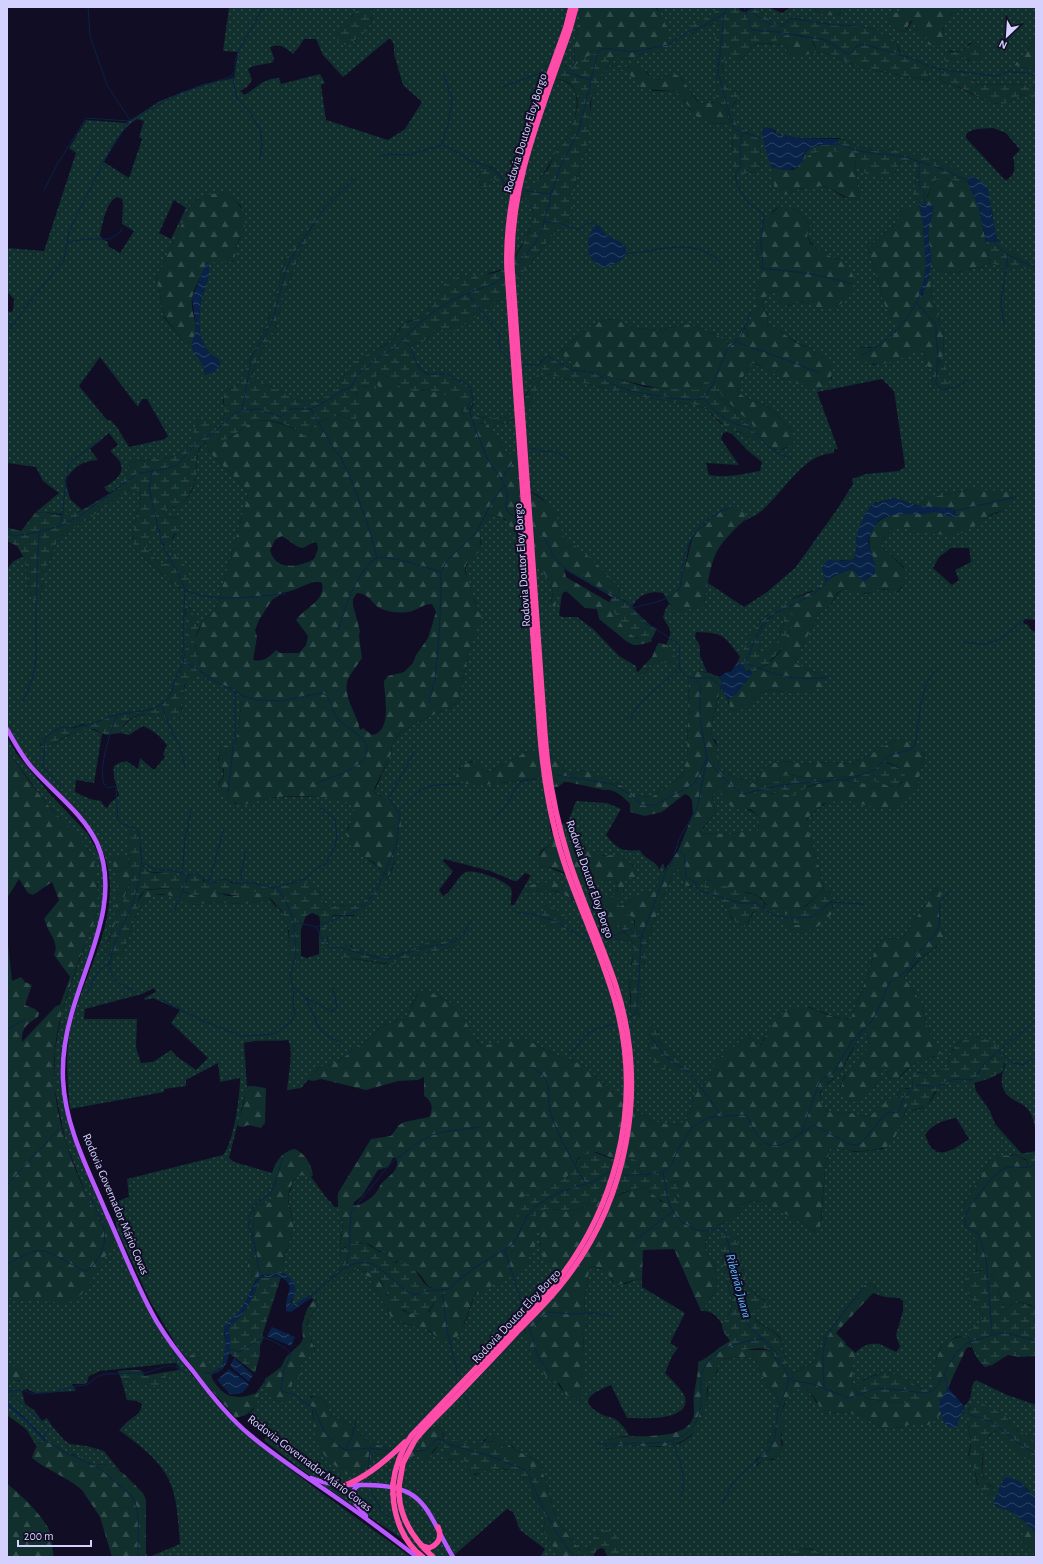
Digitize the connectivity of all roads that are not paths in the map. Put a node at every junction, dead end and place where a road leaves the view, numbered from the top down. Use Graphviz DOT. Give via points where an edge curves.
graph roads {
  1 [pos="571,7"];
  2 [pos="576,7"];
  3 [pos="7,729"];
  4 [pos="411,1436"];
  5 [pos="301,1473"];
  6 [pos="360,1485"];
  7 [pos="396,1485"];
  8 [pos="342,1486"];
  9 [pos="396,1495"];
  10 [pos="370,1522"];
  11 [pos="438,1527"];
  12 [pos="420,1546"];
  13 [pos="421,1557"];
  14 [pos="433,1557"];
  15 [pos="453,1557"];
  1 -- 4 [label="highway, Rodovia Doutor Eloy Borgo" via="516,177 508,220 507,269 544,774 553,824 564,862 619,1015 626,1064 624,1123 617,1162 605,1199 574,1260 543,1298"];
  2 -- 7 [label="highway, Rodovia Doutor Eloy Borgo" via="522,174 513,221 512,269 549,773 567,854 624,1014 632,1074 630,1124 614,1191 583,1254 553,1294 416,1440 403,1463"];
  3 -- 5 [label="main road, Rodovia Governador Mário Covas" via="32,768 72,808 88,829 96,842 105,869 102,917 72,1010 64,1052 64,1093 73,1134 80,1152 157,1322 228,1414 249,1434"];
  4 -- 7 [label="highway, Rodovia Doutor Eloy Borgo" via="398,1462"];
  4 -- 8 [label="highway" via="380,1463"];
  5 -- 8 [label="main road" via="323,1483"];
  5 -- 10 [label="main road, Rodovia Governador Mário Covas"];
  6 -- 8 [label="main road"];
  6 -- 10 [label="main road" via="352,1493 353,1500"];
  6 -- 11 [label="main road" via="387,1485 408,1492 422,1503"];
  7 -- 9 [label="highway, Rodovia Doutor Eloy Borgo, bridge"];
  9 -- 12 [label="highway, Rodovia Doutor Eloy Borgo" via="405,1522"];
  9 -- 13 [label="highway, Rodovia Doutor Eloy Borgo" via="396,1513 402,1530 410,1545"];
  10 -- 13 [label="main road, Rodovia Governador Mário Covas"];
  11 -- 12 [label="highway" via="440,1536 435,1545 427,1548"];
  11 -- 15 [label="main road"];
  12 -- 14 [label="highway, Rodovia Doutor Eloy Borgo"];
}
